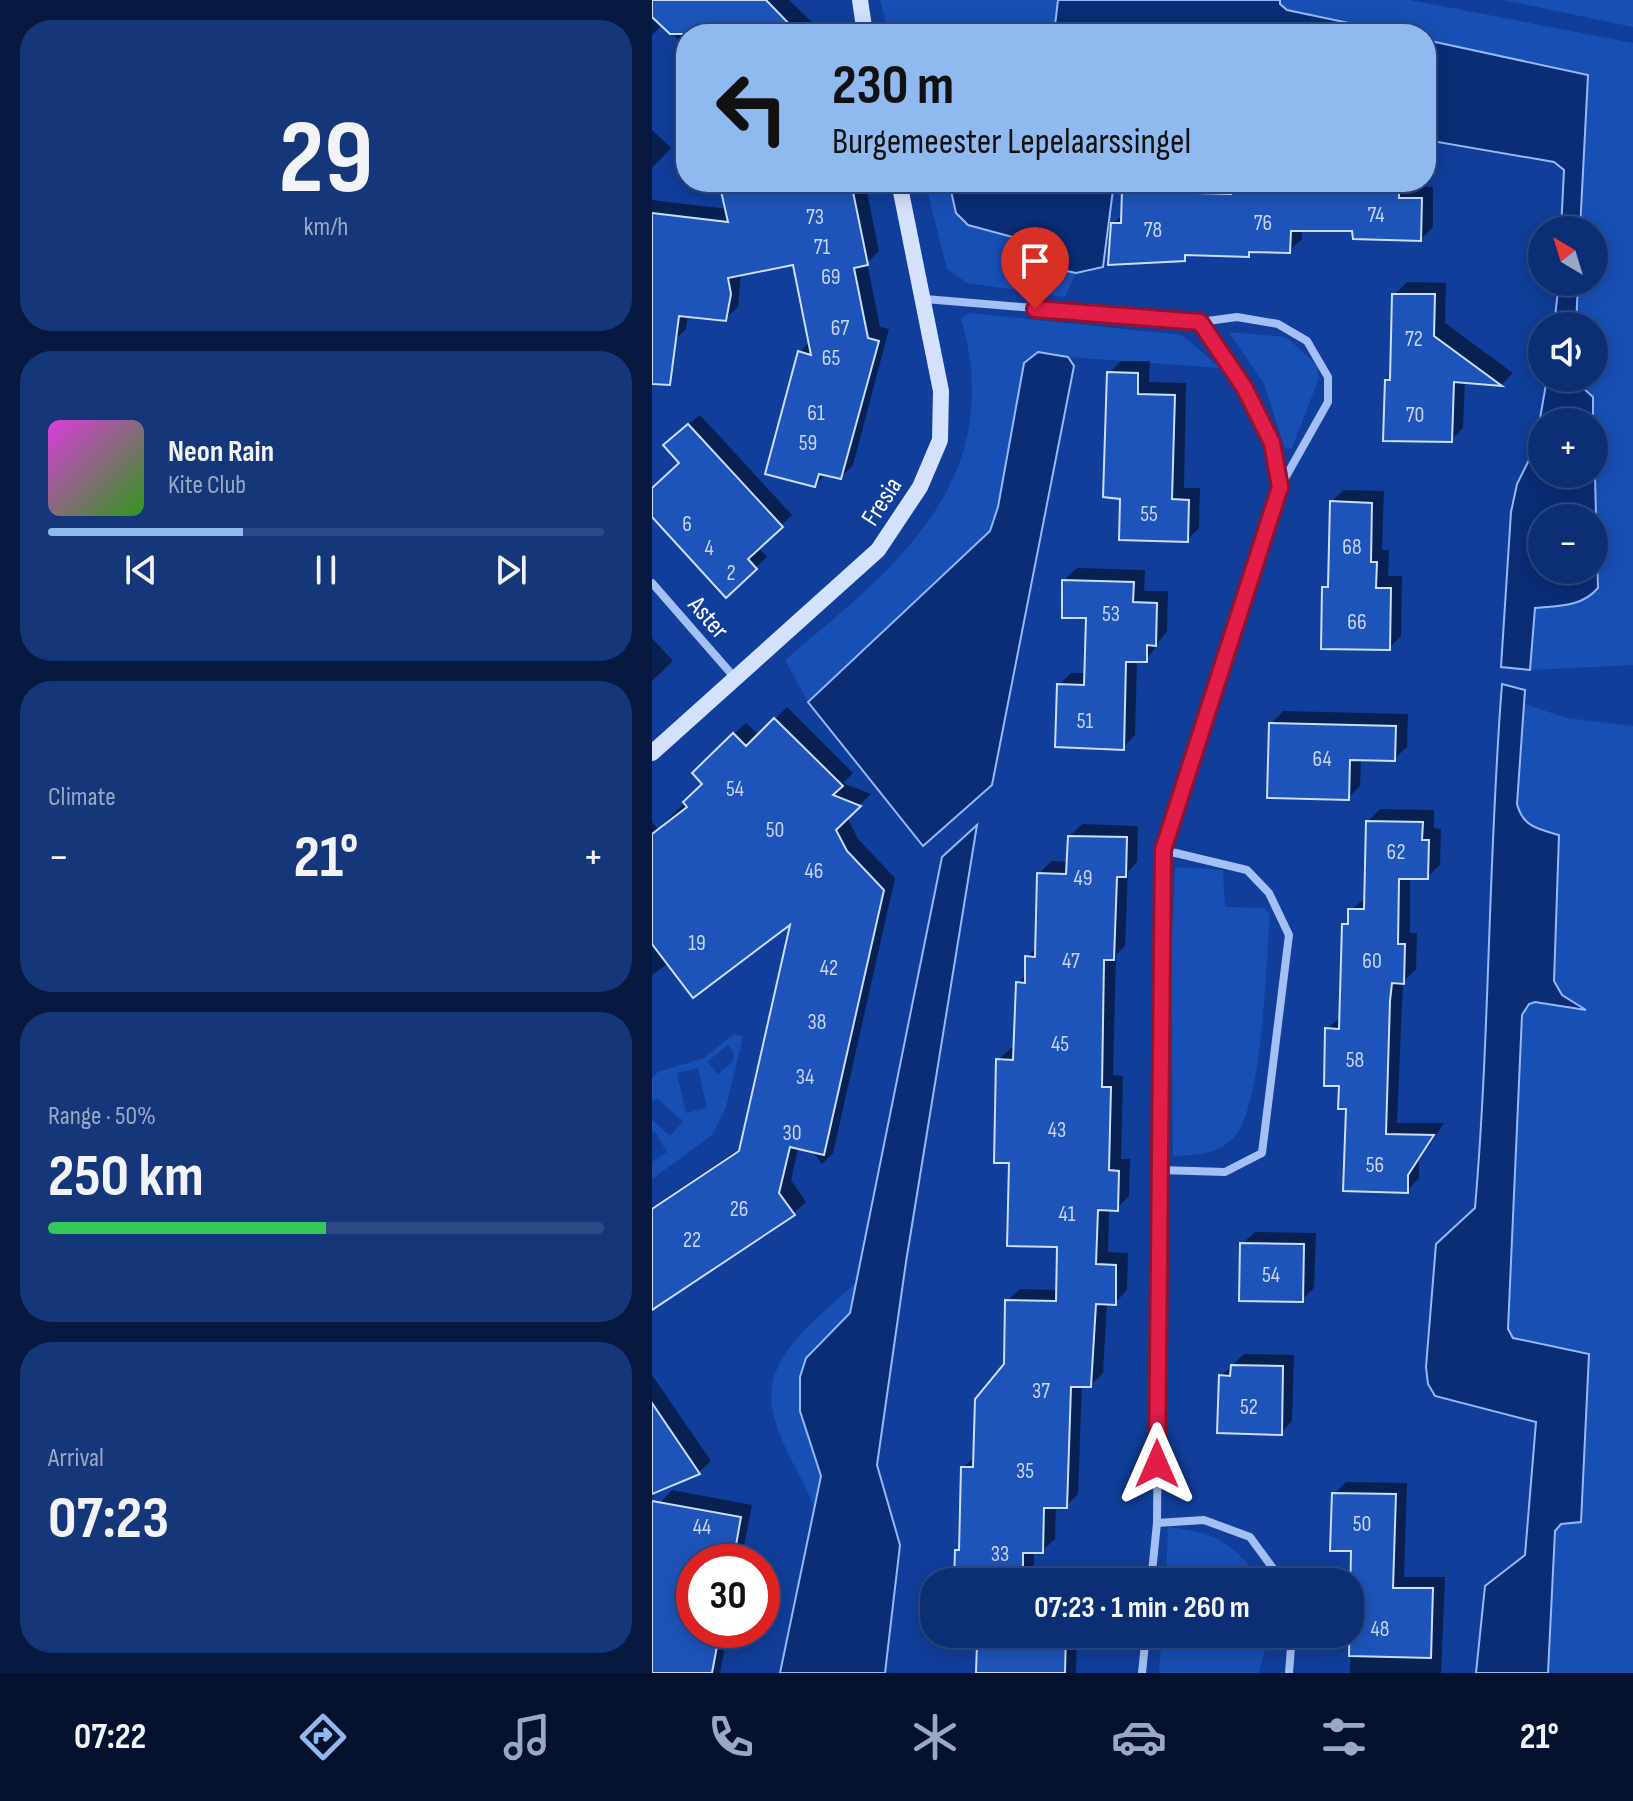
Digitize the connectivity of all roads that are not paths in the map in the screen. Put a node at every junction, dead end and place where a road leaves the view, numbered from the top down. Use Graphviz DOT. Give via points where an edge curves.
graph roads {
  1 [pos="860,0"];
  2 [pos="864,24"];
  3 [pos="901,192"];
  4 [pos="925,299"];
  5 [pos="1200,322"];
  6 [pos="1280,487"];
  7 [pos="652,583"];
  8 [pos="735,678"];
  9 [pos="652,753"];
  10 [pos="1163,850"];
  11 [pos="1160,1170"];
  12 [pos="1157,1523"];
  13 [pos="1152,1568"];
  14 [pos="1273,1568"];
  15 [pos="1145,1648"];
  16 [pos="1291,1648"];
  17 [pos="1142,1673"];
  18 [pos="1289,1673"];
  1 -- 2 [label="street"];
  3 -- 4 [label="street, Fresia"];
  4 -- 5 [label="street"];
  4 -- 8 [label="street, Fresia" via="941,391 940,440 920,487 878,550"];
  5 -- 6 [label="street" via="1244,387 1272,443"];
  5 -- 6 [label="street" via="1237,317 1278,324 1307,341 1328,377 1328,402"];
  6 -- 10 [label="street"];
  7 -- 8 [label="street, Aster"];
  8 -- 9 [label="street, Fresia"];
  10 -- 11 [label="street"];
  10 -- 11 [label="street" via="1247,870 1269,893 1289,935 1262,1153 1225,1172"];
  11 -- 12 [label="street"];
  12 -- 13 [label="street"];
  12 -- 14 [label="street" via="1204,1520 1250,1537"];
  15 -- 17 [label="street"];
  16 -- 18 [label="street"];
}
